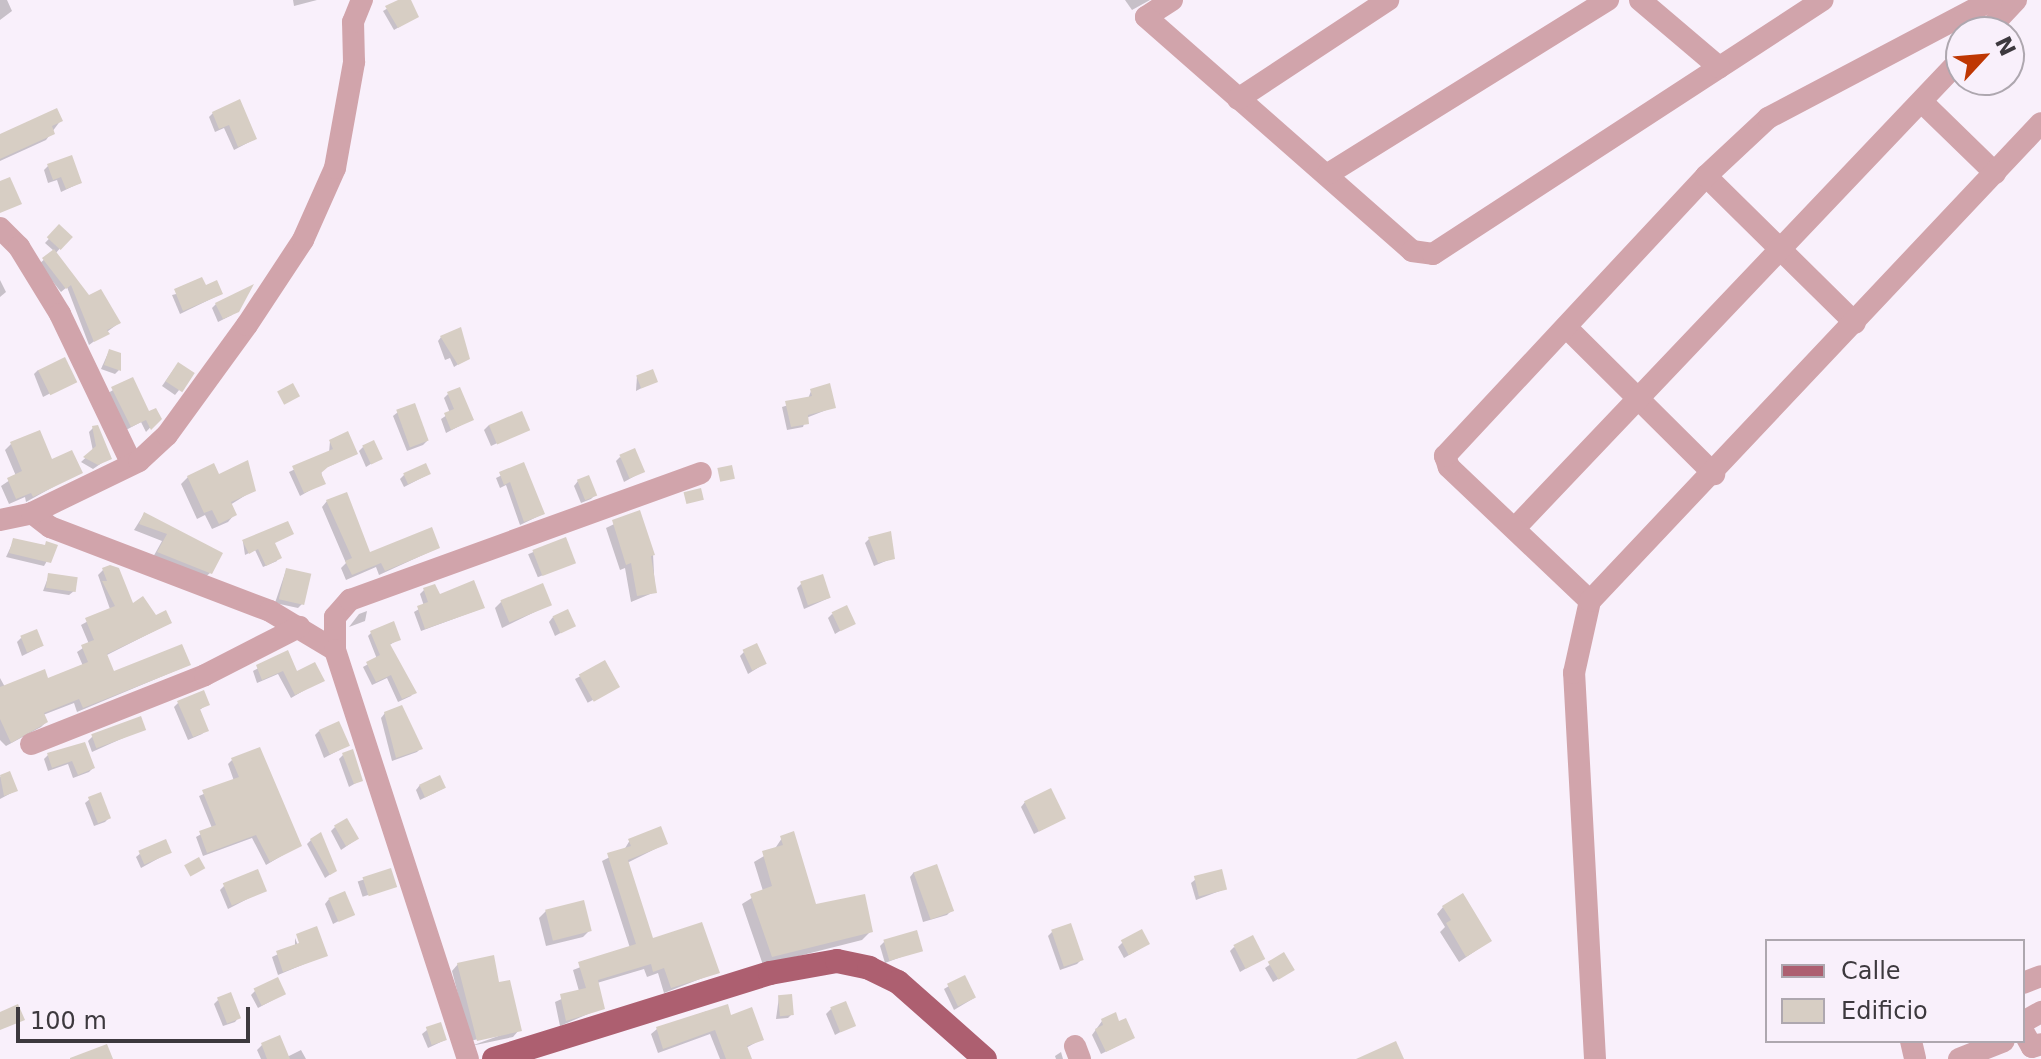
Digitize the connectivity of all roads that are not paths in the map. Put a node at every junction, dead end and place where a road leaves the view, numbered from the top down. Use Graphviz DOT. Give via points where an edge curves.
graph roads {
  1 [pos="362,0"];
  2 [pos="1172,0"];
  3 [pos="1388,0"];
  4 [pos="1608,0"];
  5 [pos="1640,0"];
  6 [pos="1822,0"];
  7 [pos="1992,0"];
  8 [pos="2016,0"];
  9 [pos="2001,16"];
  10 [pos="1719,67"];
  11 [pos="1945,77"];
  12 [pos="1238,99"];
  13 [pos="1922,102"];
  14 [pos="2041,123"];
  15 [pos="1995,173"];
  16 [pos="1328,174"];
  17 [pos="1706,176"];
  18 [pos="0,228"];
  19 [pos="1780,248"];
  20 [pos="1855,323"];
  21 [pos="1566,327"];
  22 [pos="1640,400"];
  23 [pos="132,464"];
  24 [pos="701,473"];
  25 [pos="1714,474"];
  26 [pos="32,513"];
  27 [pos="0,520"];
  28 [pos="1515,528"];
  29 [pos="1590,601"];
  30 [pos="299,627"];
  31 [pos="335,650"];
  32 [pos="31,744"];
  33 [pos="2002,1052"];
  34 [pos="468,1059"];
  35 [pos="494,1059"];
  36 [pos="985,1059"];
  37 [pos="1595,1059"];
  38 [pos="1959,1059"];
  1 -- 23 [label="street" via="353,22 354,62 341,143 303,240 167,435"];
  2 -- 12 [label="street" via="1146,17"];
  3 -- 12 [label="street"];
  4 -- 16 [label="street"];
  5 -- 10 [label="street"];
  6 -- 10 [label="street"];
  7 -- 17 [label="street" via="1768,118"];
  8 -- 9 [label="street"];
  10 -- 16 [label="street" via="1433,254 1412,251"];
  11 -- 13 [label="street"];
  12 -- 16 [label="street"];
  13 -- 15 [label="street"];
  13 -- 19 [label="street"];
  14 -- 15 [label="street"];
  15 -- 20 [label="street"];
  17 -- 19 [label="street"];
  17 -- 21 [label="street"];
  18 -- 23 [label="street" via="19,247 60,314"];
  19 -- 20 [label="street"];
  19 -- 22 [label="street"];
  20 -- 25 [label="street"];
  21 -- 22 [label="street"];
  21 -- 28 [label="street" via="1445,456 1449,467"];
  22 -- 25 [label="street"];
  22 -- 28 [label="street"];
  23 -- 26 [label="street"];
  24 -- 31 [label="street" via="350,600 335,617"];
  25 -- 29 [label="street"];
  26 -- 27 [label="street"];
  26 -- 30 [label="street" via="50,527"];
  28 -- 29 [label="street"];
  29 -- 37 [label="street" via="1574,673"];
  30 -- 31 [label="street"];
  30 -- 32 [label="street" via="205,675"];
  31 -- 34 [label="street"];
  33 -- 38 [label="street"];
  35 -- 36 [label="main road" via="770,973 837,961 898,982"];
}
